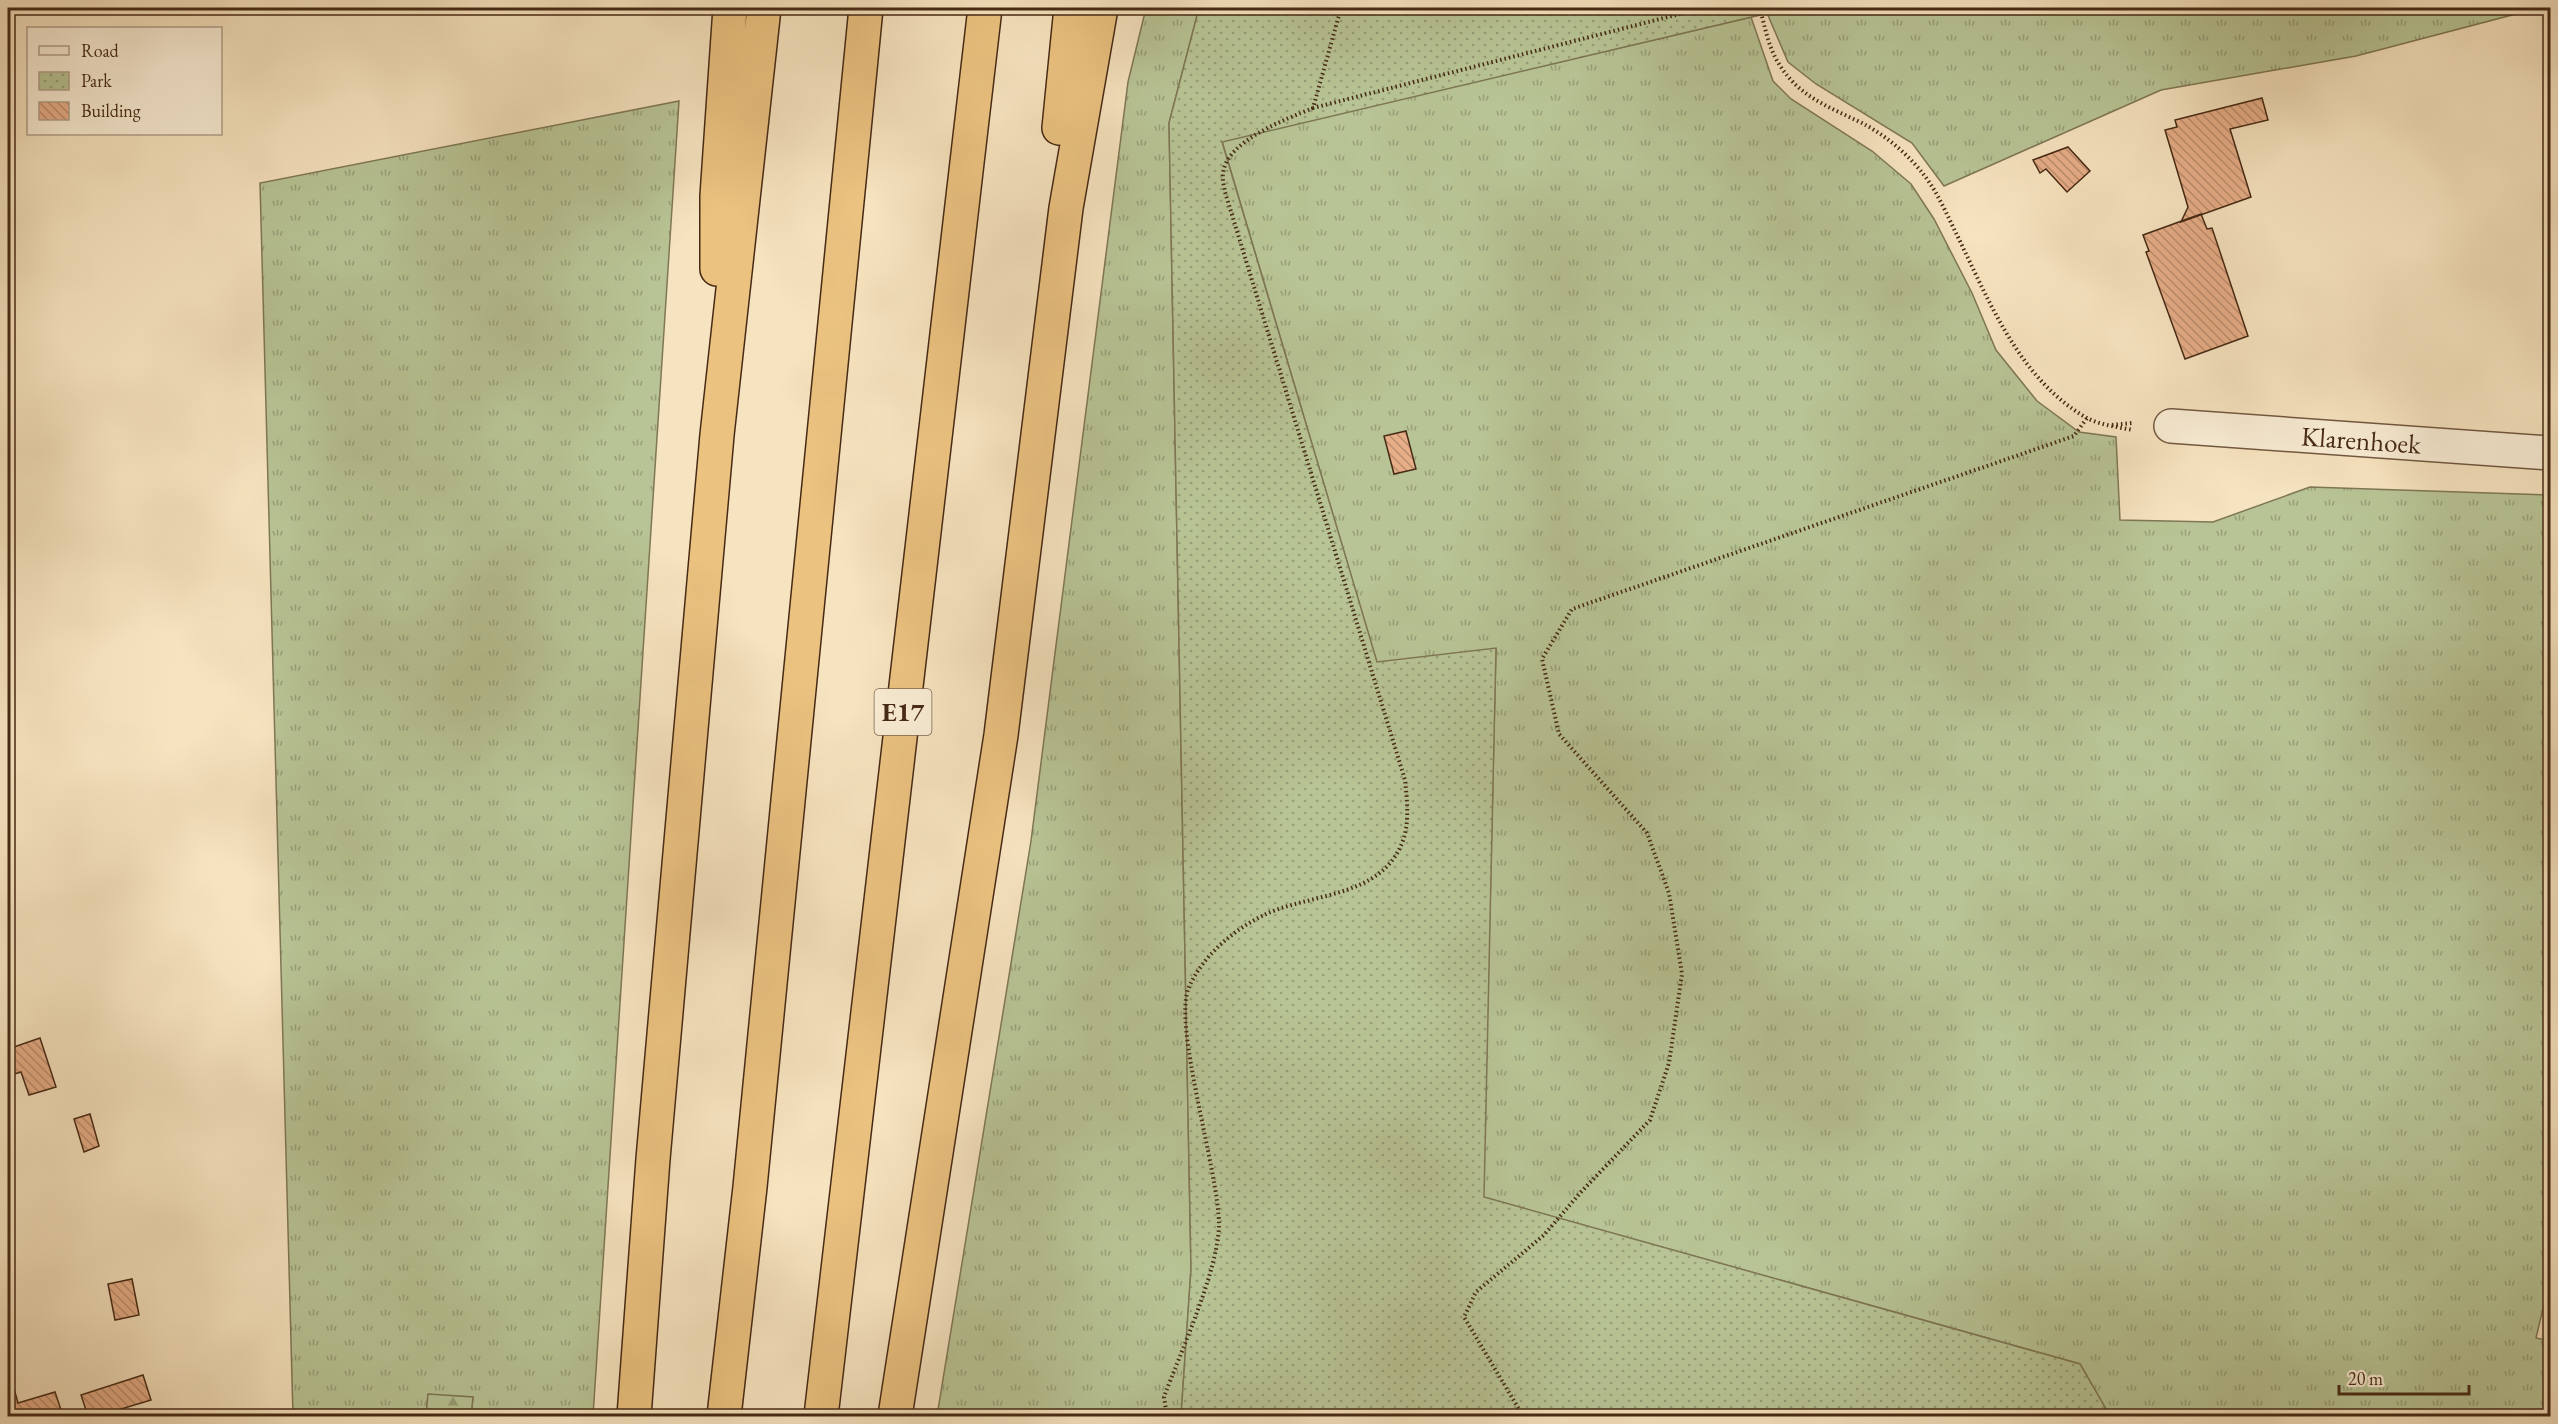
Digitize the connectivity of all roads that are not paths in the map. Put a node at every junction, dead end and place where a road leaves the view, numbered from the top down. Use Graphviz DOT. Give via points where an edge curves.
graph roads {
  1 [pos="730,8"];
  2 [pos="764,8"];
  3 [pos="866,8"];
  4 [pos="985,8"];
  5 [pos="1071,8"];
  6 [pos="1101,8"];
  7 [pos="2171,426"];
  8 [pos="717,435"];
  9 [pos="2550,453"];
  10 [pos="1000,735"];
  11 [pos="634,1416"];
  12 [pos="724,1416"];
  13 [pos="821,1416"];
  14 [pos="895,1416"];
  1 -- 8 [label="highway" via="717,196"];
  2 -- 8 [label="highway"];
  3 -- 12 [label="highway"];
  4 -- 13 [label="highway, E17"];
  5 -- 10 [label="highway"];
  6 -- 10 [label="highway" via="1066,208"];
  7 -- 9 [label="street, Klarenhoek"];
  8 -- 11 [label="highway"];
  10 -- 14 [label="highway"];
}
